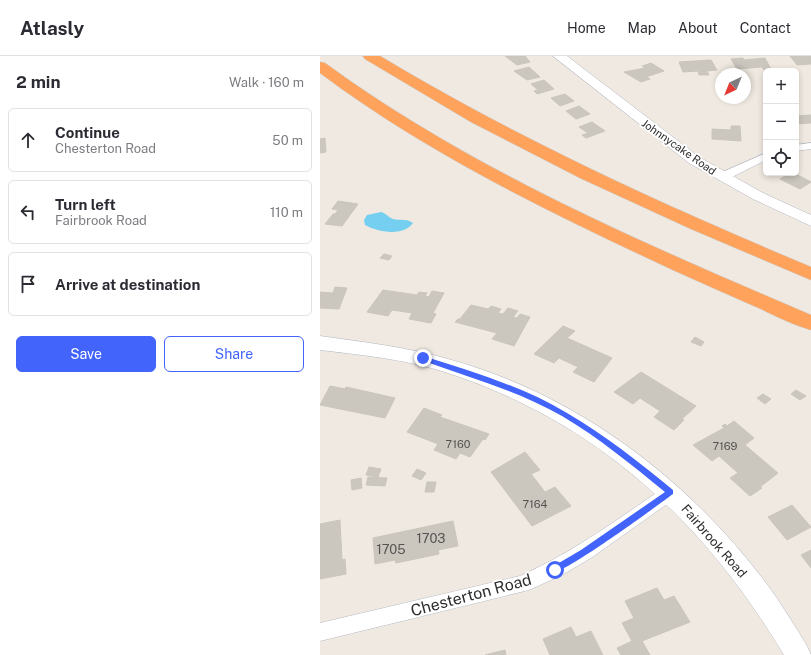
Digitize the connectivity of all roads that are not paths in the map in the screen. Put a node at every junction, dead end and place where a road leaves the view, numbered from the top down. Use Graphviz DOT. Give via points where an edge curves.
graph roads {
  1 [pos="370,56"];
  2 [pos="559,56"];
  3 [pos="320,66"];
  4 [pos="811,146"];
  5 [pos="799,148"];
  6 [pos="763,157"];
  7 [pos="722,177"];
  8 [pos="811,221"];
  9 [pos="811,274"];
  10 [pos="811,323"];
  11 [pos="320,343"];
  12 [pos="671,492"];
  13 [pos="320,632"];
  14 [pos="811,652"];
  15 [pos="798,655"];
  16 [pos="804,655"];
  1 -- 9 [label="highway" via="461,111 573,169 648,205"];
  2 -- 7 [label="street, Johnnycake Road" via="670,143"];
  3 -- 10 [label="highway" via="418,131 539,198 684,268"];
  4 -- 5 [label="street"];
  6 -- 7 [label="street"];
  7 -- 8 [label="street, Johnnycake Road"];
  11 -- 12 [label="street, Fairbrook Road" via="423,358 515,390 564,414 615,446"];
  12 -- 13 [label="street, Chesterton Road" via="555,570 522,584"];
  12 -- 15 [label="street, Fairbrook Road" via="710,533 752,584"];
  14 -- 16 [label="street"];
}
